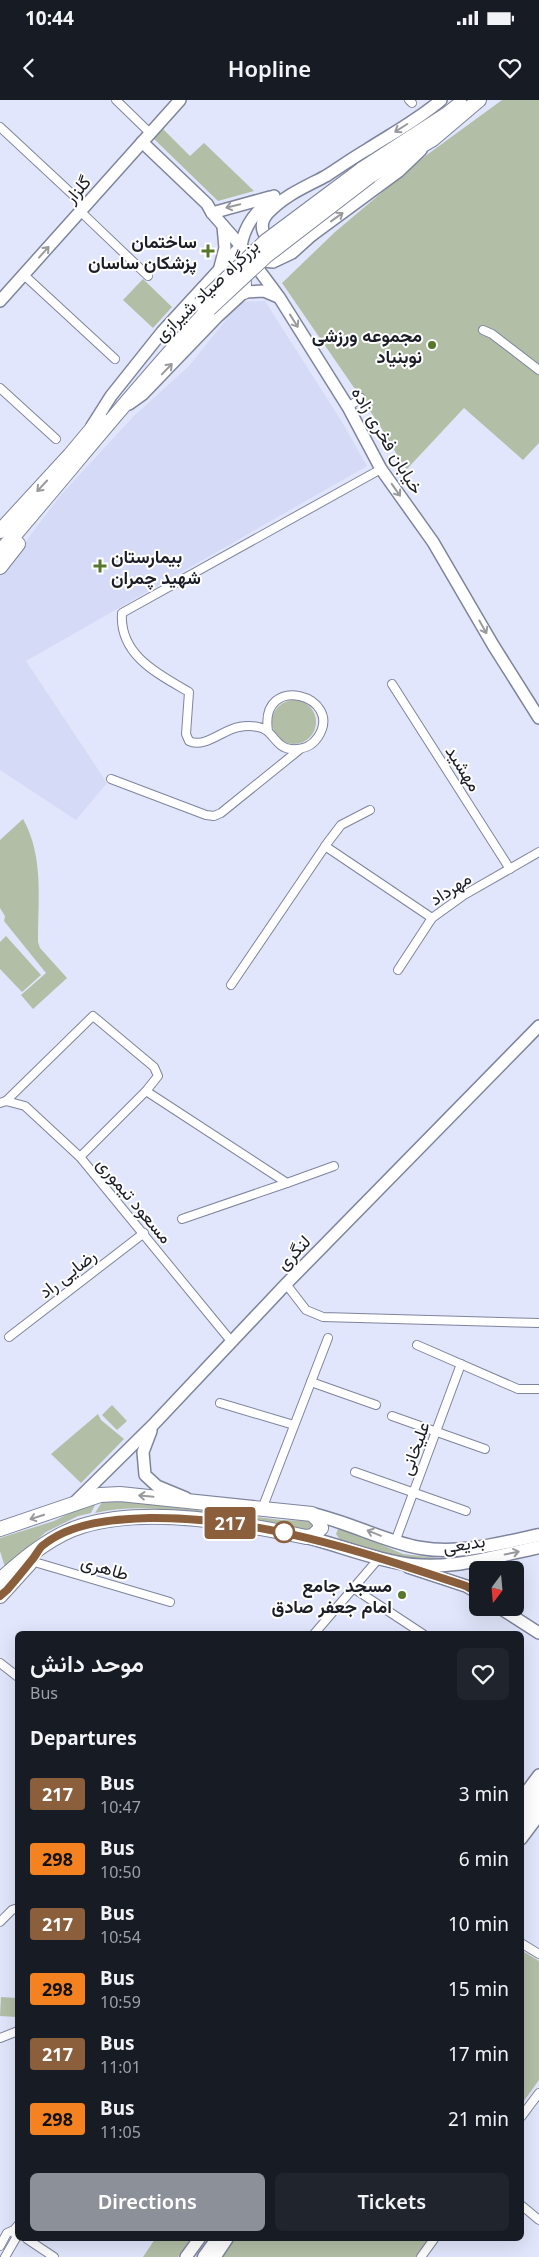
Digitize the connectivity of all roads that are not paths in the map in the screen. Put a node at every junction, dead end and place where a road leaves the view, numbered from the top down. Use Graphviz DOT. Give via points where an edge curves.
graph roads {
  1 [pos="116,100"];
  2 [pos="180,100"];
  3 [pos="441,100"];
  4 [pos="448,100"];
  5 [pos="464,100"];
  6 [pos="479,100"];
  7 [pos="430,110"];
  8 [pos="0,127"];
  9 [pos="150,134"];
  10 [pos="433,139"];
  11 [pos="140,144"];
  12 [pos="365,173"];
  13 [pos="288,194"];
  14 [pos="274,196"];
  15 [pos="83,209"];
  16 [pos="212,213"];
  17 [pos="222,224"];
  18 [pos="312,235"];
  19 [pos="241,246"];
  20 [pos="251,259"];
  21 [pos="221,267"];
  22 [pos="24,275"];
  23 [pos="148,276"];
  24 [pos="244,292"];
  25 [pos="279,297"];
  26 [pos="0,301"];
  27 [pos="205,306"];
  28 [pos="482,330"];
  29 [pos="115,359"];
  30 [pos="539,370"];
  31 [pos="0,388"];
  32 [pos="361,398"];
  33 [pos="348,407"];
  34 [pos="117,411"];
  35 [pos="89,432"];
  36 [pos="56,439"];
  37 [pos="82,457"];
  38 [pos="381,469"];
  39 [pos="0,531"];
  40 [pos="0,552"];
  41 [pos="0,567"];
  42 [pos="392,684"];
  43 [pos="539,718"];
  44 [pos="268,731"];
  45 [pos="298,750"];
  46 [pos="112,779"];
  47 [pos="370,810"];
  48 [pos="325,846"];
  49 [pos="539,852"];
  50 [pos="510,868"];
  51 [pos="432,918"];
  52 [pos="398,970"];
  53 [pos="232,984"];
  54 [pos="539,1026"];
  55 [pos="146,1091"];
  56 [pos="3,1102"];
  57 [pos="80,1157"];
  58 [pos="334,1166"];
  59 [pos="287,1183"];
  60 [pos="182,1218"];
  61 [pos="144,1233"];
  62 [pos="286,1284"];
  63 [pos="539,1323"];
  64 [pos="9,1337"];
  65 [pos="328,1338"];
  66 [pos="231,1341"];
  67 [pos="417,1345"];
  68 [pos="461,1364"];
  69 [pos="311,1382"];
  70 [pos="539,1389"];
  71 [pos="220,1403"];
  72 [pos="376,1405"];
  73 [pos="392,1416"];
  74 [pos="154,1425"];
  75 [pos="294,1426"];
  76 [pos="436,1432"];
  77 [pos="485,1449"];
  78 [pos="355,1472"];
  79 [pos="413,1492"];
  80 [pos="195,1501"];
  81 [pos="74,1503"];
  82 [pos="262,1509"];
  83 [pos="466,1511"];
  84 [pos="312,1514"];
  85 [pos="343,1522"];
  86 [pos="0,1529"];
  87 [pos="539,1535"];
  88 [pos="306,1537"];
  89 [pos="395,1542"];
  90 [pos="342,1546"];
  91 [pos="41,1547"];
  92 [pos="539,1547"];
  93 [pos="380,1557"];
  94 [pos="32,1561"];
  95 [pos="395,1562"];
  96 [pos="0,1580"];
  97 [pos="353,1588"];
  98 [pos="469,1588"];
  99 [pos="0,1596"];
  100 [pos="170,1602"];
  101 [pos="512,1616"];
  102 [pos="317,1631"];
  103 [pos="418,1631"];
  104 [pos="539,1633"];
  105 [pos="0,1663"];
  106 [pos="15,1674"];
  107 [pos="539,1775"];
  108 [pos="527,1790"];
  109 [pos="539,1801"];
  110 [pos="539,1815"];
  111 [pos="524,1821"];
  112 [pos="524,1835"];
  113 [pos="15,1909"];
  114 [pos="0,1922"];
  115 [pos="524,1945"];
  116 [pos="539,1954"];
  117 [pos="15,2032"];
  118 [pos="0,2038"];
  119 [pos="539,2093"];
  120 [pos="524,2114"];
  121 [pos="524,2208"];
  122 [pos="539,2220"];
  123 [pos="15,2229"];
  124 [pos="15,2240"];
  125 [pos="30,2241"];
  126 [pos="198,2241"];
  127 [pos="207,2241"];
  128 [pos="216,2241"];
  129 [pos="226,2241"];
  130 [pos="433,2241"];
  131 [pos="0,2246"];
  132 [pos="5,2257"];
  133 [pos="54,2257"];
  134 [pos="186,2257"];
  135 [pos="195,2257"];
  136 [pos="204,2257"];
  137 [pos="215,2257"];
  138 [pos="421,2257"];
  1 -- 9 [label="street"];
  2 -- 9 [label="main road, گلزار"];
  3 -- 7 [label="main road"];
  4 -- 7 [label="main road"];
  5 -- 12 [label="highway, بزرگراه صیاد شیرازی"];
  6 -- 10 [label="highway, بزرگراه صیاد شیرازی"];
  7 -- 13 [label="main road, one-way" via="326,175"];
  8 -- 15 [label="street"];
  9 -- 11 [label="main road, گلزار"];
  10 -- 12 [label="highway, بزرگراه صیاد شیرازی"];
  18 -- 10 [label="main road, one-way" via="399,172"];
  11 -- 15 [label="main road, گلزار"];
  11 -- 16 [label="main road, خیابان فخری زاده" via="207,204"];
  12 -- 27 [label="highway, بزرگراه صیاد شیرازی, bridge"];
  13 -- 14 [label="main road"];
  13 -- 18 [label="main road" via="266,214 263,234 271,242 280,244"];
  14 -- 16 [label="main road, one-way"];
  14 -- 19 [label="main road" via="250,220"];
  22 -- 15 [label="main road, گلزار, one-way"];
  15 -- 23 [label="street"];
  16 -- 17 [label="main road, خیابان فخری زاده"];
  17 -- 19 [label="main road, خیابان فخری زاده"];
  17 -- 21 [label="main road" via="225,248"];
  18 -- 20 [label="main road" via="282,259 273,262"];
  19 -- 20 [label="main road, خیابان فخری زاده"];
  19 -- 21 [label="main road"];
  20 -- 25 [label="main road, خیابان فخری زاده"];
  21 -- 24 [label="highway" via="237,266 241,269"];
  21 -- 35 [label="main road" via="162,332 111,396"];
  22 -- 26 [label="main road, گلزار"];
  22 -- 29 [label="street"];
  24 -- 25 [label="main road" via="264,291"];
  34 -- 24 [label="main road, one-way" via="144,394"];
  25 -- 33 [label="main road, خیابان فخری زاده, one-way"];
  27 -- 34 [label="highway, بزرگراه صیاد شیرازی"];
  27 -- 35 [label="highway, بزرگراه صیاد شیرازی"];
  28 -- 30 [label="street"];
  31 -- 36 [label="street"];
  32 -- 33 [label="street"];
  33 -- 38 [label="main road, خیابان فخری زاده"];
  34 -- 37 [label="highway, بزرگراه صیاد شیرازی"];
  35 -- 39 [label="highway, بزرگراه صیاد شیرازی, one-way"];
  37 -- 40 [label="highway, بزرگراه صیاد شیرازی"];
  37 -- 41 [label="highway"];
  38 -- 43 [label="main road, خیابان فخری زاده, one-way" via="433,542"];
  38 -- 44 [label="street" via="122,613 121,626 145,665 189,692 186,734 189,741 194,744 238,726"];
  42 -- 50 [label="street, مهشید"];
  44 -- 45 [label="street" via="280,746"];
  44 -- 45 [label="street" via="268,713 272,705 287,695 305,696 319,708 322,726 314,742"];
  45 -- 46 [label="street" via="214,816"];
  47 -- 48 [label="street" via="341,825"];
  48 -- 51 [label="street"];
  48 -- 53 [label="street"];
  49 -- 50 [label="street, مهرداد"];
  50 -- 51 [label="street, مهرداد"];
  51 -- 52 [label="street, مهرداد"];
  54 -- 62 [label="main road, لنگری"];
  55 -- 56 [label="street" via="158,1076 154,1066 93,1016"];
  55 -- 57 [label="street"];
  55 -- 59 [label="street"];
  56 -- 57 [label="street, مسعود تیموری" via="25,1106"];
  57 -- 61 [label="street, مسعود تیموری"];
  58 -- 59 [label="street"];
  59 -- 60 [label="street"];
  61 -- 64 [label="street, رضایی راد"];
  61 -- 66 [label="street, مسعود تیموری"];
  62 -- 63 [label="street" via="306,1310 322,1317"];
  62 -- 66 [label="main road, لنگری"];
  65 -- 69 [label="street"];
  66 -- 74 [label="main road, لنگری"];
  67 -- 68 [label="street"];
  68 -- 70 [label="street" via="518,1388"];
  68 -- 76 [label="street, علیخانی"];
  69 -- 72 [label="street"];
  69 -- 75 [label="street"];
  71 -- 75 [label="street"];
  73 -- 76 [label="street"];
  74 -- 80 [label="main road" via="144,1448 145,1475 157,1486"];
  74 -- 81 [label="main road, لنگری"];
  75 -- 82 [label="street"];
  76 -- 77 [label="street"];
  76 -- 79 [label="street, علیخانی"];
  78 -- 79 [label="street"];
  79 -- 83 [label="street"];
  79 -- 89 [label="street, علیخانی"];
  80 -- 81 [label="highway, one-way" via="120,1494 100,1495"];
  80 -- 82 [label="highway"];
  81 -- 86 [label="highway, one-way"];
  82 -- 84 [label="highway"];
  84 -- 85 [label="main road, بدیعی"];
  84 -- 88 [label="highway" via="319,1520 321,1528 314,1536"];
  89 -- 85 [label="main road, بدیعی, one-way"];
  85 -- 90 [label="main road" via="335,1525 332,1534"];
  87 -- 89 [label="main road, بدیعی" via="455,1549 426,1549"];
  88 -- 90 [label="main road, بدیعی"];
  88 -- 91 [label="highway" via="256,1526 134,1518 81,1526"];
  90 -- 93 [label="main road, بدیعی"];
  91 -- 94 [label="highway"];
  91 -- 96 [label="highway"];
  95 -- 92 [label="main road, بدیعی, one-way" via="454,1565"];
  93 -- 95 [label="main road, بدیعی"];
  93 -- 97 [label="street"];
  94 -- 99 [label="highway"];
  94 -- 100 [label="street, طاهری"];
  95 -- 98 [label="main road"];
  97 -- 102 [label="street"];
  97 -- 103 [label="street"];
  101 -- 104 [label="main road"];
  105 -- 106 [label="street"];
  107 -- 108 [label="main road"];
  109 -- 111 [label="main road"];
  110 -- 112 [label="main road"];
  113 -- 114 [label="street"];
  115 -- 116 [label="street"];
  117 -- 118 [label="street"];
  119 -- 120 [label="street"];
  121 -- 122 [label="street"];
  123 -- 131 [label="street" via="7,2233"];
  124 -- 132 [label="street"];
  125 -- 133 [label="street"];
  126 -- 134 [label="main road"];
  127 -- 135 [label="main road"];
  128 -- 136 [label="main road"];
  129 -- 137 [label="main road"];
  130 -- 138 [label="street"];
}
